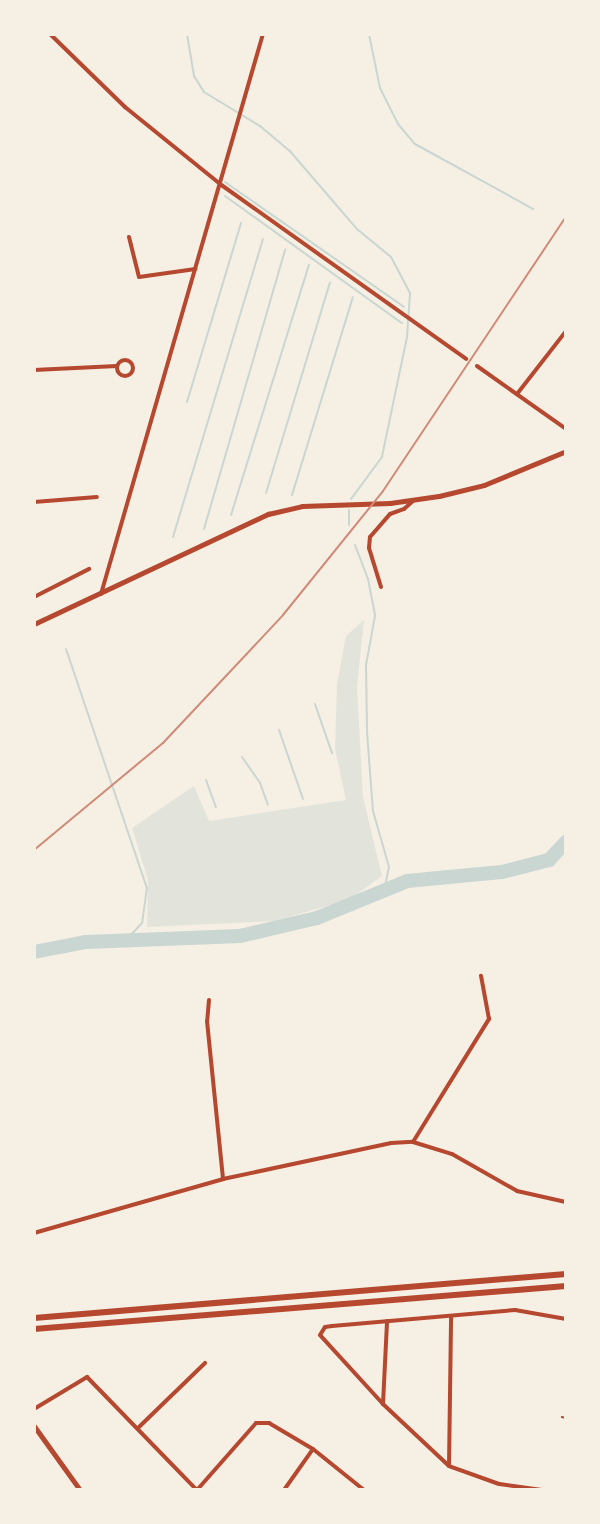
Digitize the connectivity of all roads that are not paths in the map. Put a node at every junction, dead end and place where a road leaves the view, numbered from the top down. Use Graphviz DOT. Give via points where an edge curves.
graph roads {
  1 [pos="50,34"];
  2 [pos="263,34"];
  3 [pos="220,184"];
  4 [pos="129,237"];
  5 [pos="195,269"];
  6 [pos="566,331"];
  7 [pos="466,359"];
  8 [pos="117,366"];
  9 [pos="477,366"];
  10 [pos="34,369"];
  11 [pos="517,394"];
  12 [pos="566,429"];
  13 [pos="566,451"];
  14 [pos="97,497"];
  15 [pos="412,501"];
  16 [pos="34,502"];
  17 [pos="390,503"];
  18 [pos="390,514"];
  19 [pos="89,569"];
  20 [pos="381,588"];
  21 [pos="100,595"];
  22 [pos="34,597"];
  23 [pos="34,624"];
  24 [pos="482,976"];
  25 [pos="209,1000"];
  26 [pos="413,1142"];
  27 [pos="223,1179"];
  28 [pos="566,1202"];
  29 [pos="34,1233"];
  30 [pos="566,1274"];
  31 [pos="566,1286"];
  32 [pos="451,1316"];
  33 [pos="34,1318"];
  34 [pos="566,1319"];
  35 [pos="387,1321"];
  36 [pos="34,1329"];
  37 [pos="206,1363"];
  38 [pos="383,1404"];
  39 [pos="34,1409"];
  40 [pos="34,1426"];
  41 [pos="139,1427"];
  42 [pos="313,1449"];
  43 [pos="449,1466"];
  44 [pos="499,1487"];
  45 [pos="76,1488"];
  46 [pos="197,1490"];
  47 [pos="284,1490"];
  48 [pos="364,1490"];
  49 [pos="542,1490"];
  1 -- 3 [label="street" via="125,107"];
  2 -- 3 [label="street"];
  3 -- 5 [label="street"];
  3 -- 7 [label="street"];
  4 -- 5 [label="street" via="139,277"];
  5 -- 21 [label="street"];
  6 -- 11 [label="street"];
  8 -- 8 [label="street" via="124,376 133,370 127,360"];
  8 -- 10 [label="street"];
  9 -- 11 [label="street"];
  11 -- 12 [label="street"];
  13 -- 15 [label="main road" via="484,485"];
  14 -- 16 [label="street"];
  15 -- 17 [label="main road"];
  15 -- 18 [label="street"];
  17 -- 18 [label="street"];
  17 -- 21 [label="main road" via="302,506 268,514"];
  18 -- 20 [label="street" via="372,534 368,545"];
  19 -- 22 [label="street"];
  21 -- 23 [label="main road"];
  24 -- 26 [label="street" via="489,1019"];
  25 -- 27 [label="street" via="207,1022"];
  26 -- 27 [label="street" via="350,1151"];
  26 -- 28 [label="street" via="452,1154 517,1191"];
  27 -- 29 [label="street"];
  30 -- 33 [label="highway"];
  31 -- 36 [label="highway"];
  32 -- 34 [label="street" via="515,1310"];
  32 -- 35 [label="street"];
  32 -- 43 [label="street"];
  35 -- 38 [label="street"];
  35 -- 38 [label="street" via="325,1327 320,1335"];
  37 -- 41 [label="street"];
  38 -- 43 [label="street"];
  39 -- 41 [label="street" via="87,1377"];
  40 -- 45 [label="main road"];
  41 -- 46 [label="street"];
  42 -- 46 [label="street" via="269,1423 256,1423"];
  42 -- 47 [label="street"];
  42 -- 48 [label="street"];
  43 -- 44 [label="street"];
  44 -- 49 [label="street"];
}
